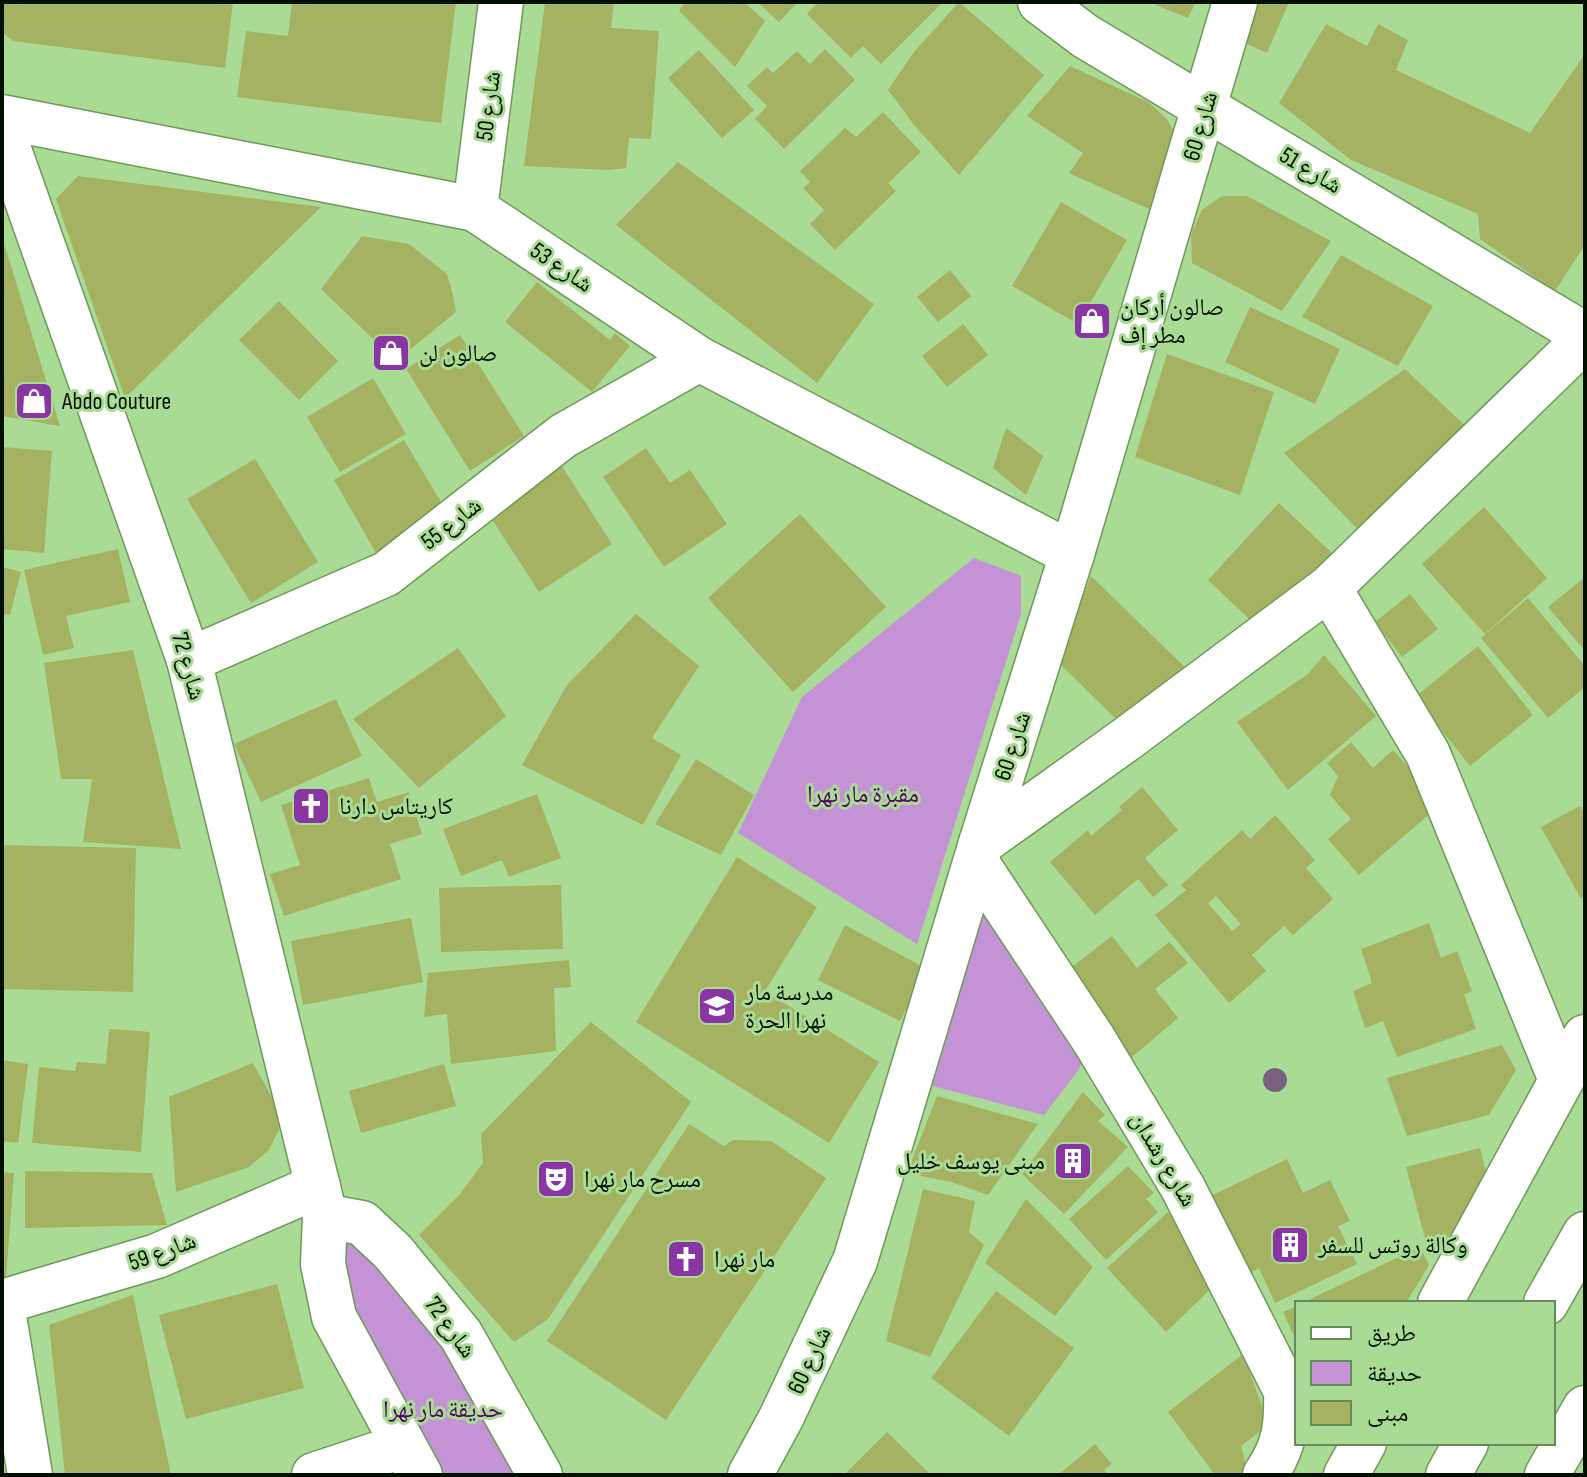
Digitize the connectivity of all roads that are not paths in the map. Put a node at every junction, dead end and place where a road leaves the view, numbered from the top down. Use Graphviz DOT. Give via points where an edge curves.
graph roads {
  1 [pos="501,2"];
  2 [pos="1040,2"];
  3 [pos="1235,2"];
  4 [pos="1206,107"];
  5 [pos="2,117"];
  6 [pos="2,130"];
  7 [pos="475,209"];
  8 [pos="1585,337"];
  9 [pos="699,359"];
  10 [pos="1072,554"];
  11 [pos="1329,588"];
  12 [pos="189,660"];
  13 [pos="978,853"];
  14 [pos="1585,1037"];
  15 [pos="1561,1080"];
  16 [pos="322,1201"];
  17 [pos="1585,1234"];
  18 [pos="1441,1301"];
  19 [pos="1547,1301"];
  20 [pos="2,1303"];
  21 [pos="1585,1408"];
  22 [pos="1363,1445"];
  23 [pos="1465,1445"];
  24 [pos="411,1460"];
  25 [pos="30,1475"];
  26 [pos="314,1475"];
  27 [pos="540,1475"];
  28 [pos="750,1475"];
  29 [pos="1265,1475"];
  30 [pos="1346,1475"];
  31 [pos="1448,1475"];
  32 [pos="1547,1475"];
  1 -- 7 [label="main road, شارع 50"];
  2 -- 4 [label="main road, شارع 51" via="1085,36"];
  3 -- 4 [label="main road, شارع 60"];
  4 -- 8 [label="main road, شارع 51"];
  4 -- 10 [label="main road, شارع 60"];
  5 -- 7 [label="main road, شارع 53"];
  6 -- 12 [label="main road, شارع 72"];
  7 -- 9 [label="main road, شارع 53"];
  8 -- 11 [label="main road"];
  9 -- 10 [label="main road, شارع 53"];
  9 -- 12 [label="main road, شارع 55" via="563,436 386,574"];
  10 -- 13 [label="main road, شارع 60"];
  11 -- 13 [label="main road"];
  11 -- 15 [label="main road" via="1428,754"];
  12 -- 16 [label="main road, شارع 72"];
  13 -- 28 [label="main road, شارع 60" via="855,1261"];
  13 -- 29 [label="main road, شارع رشدان" via="1183,1188 1286,1391 1287,1427"];
  14 -- 15 [label="main road"];
  15 -- 18 [label="main road"];
  16 -- 20 [label="main road, شارع 59"];
  16 -- 24 [label="main road, شارع 72" via="323,1264 334,1317"];
  16 -- 27 [label="main road, شارع 72" via="362,1223 393,1252 461,1335"];
  17 -- 19 [label="main road"];
  20 -- 25 [label="main road"];
  21 -- 32 [label="main road"];
  22 -- 30 [label="main road"];
  23 -- 31 [label="main road"];
  24 -- 26 [label="main road"];
}
